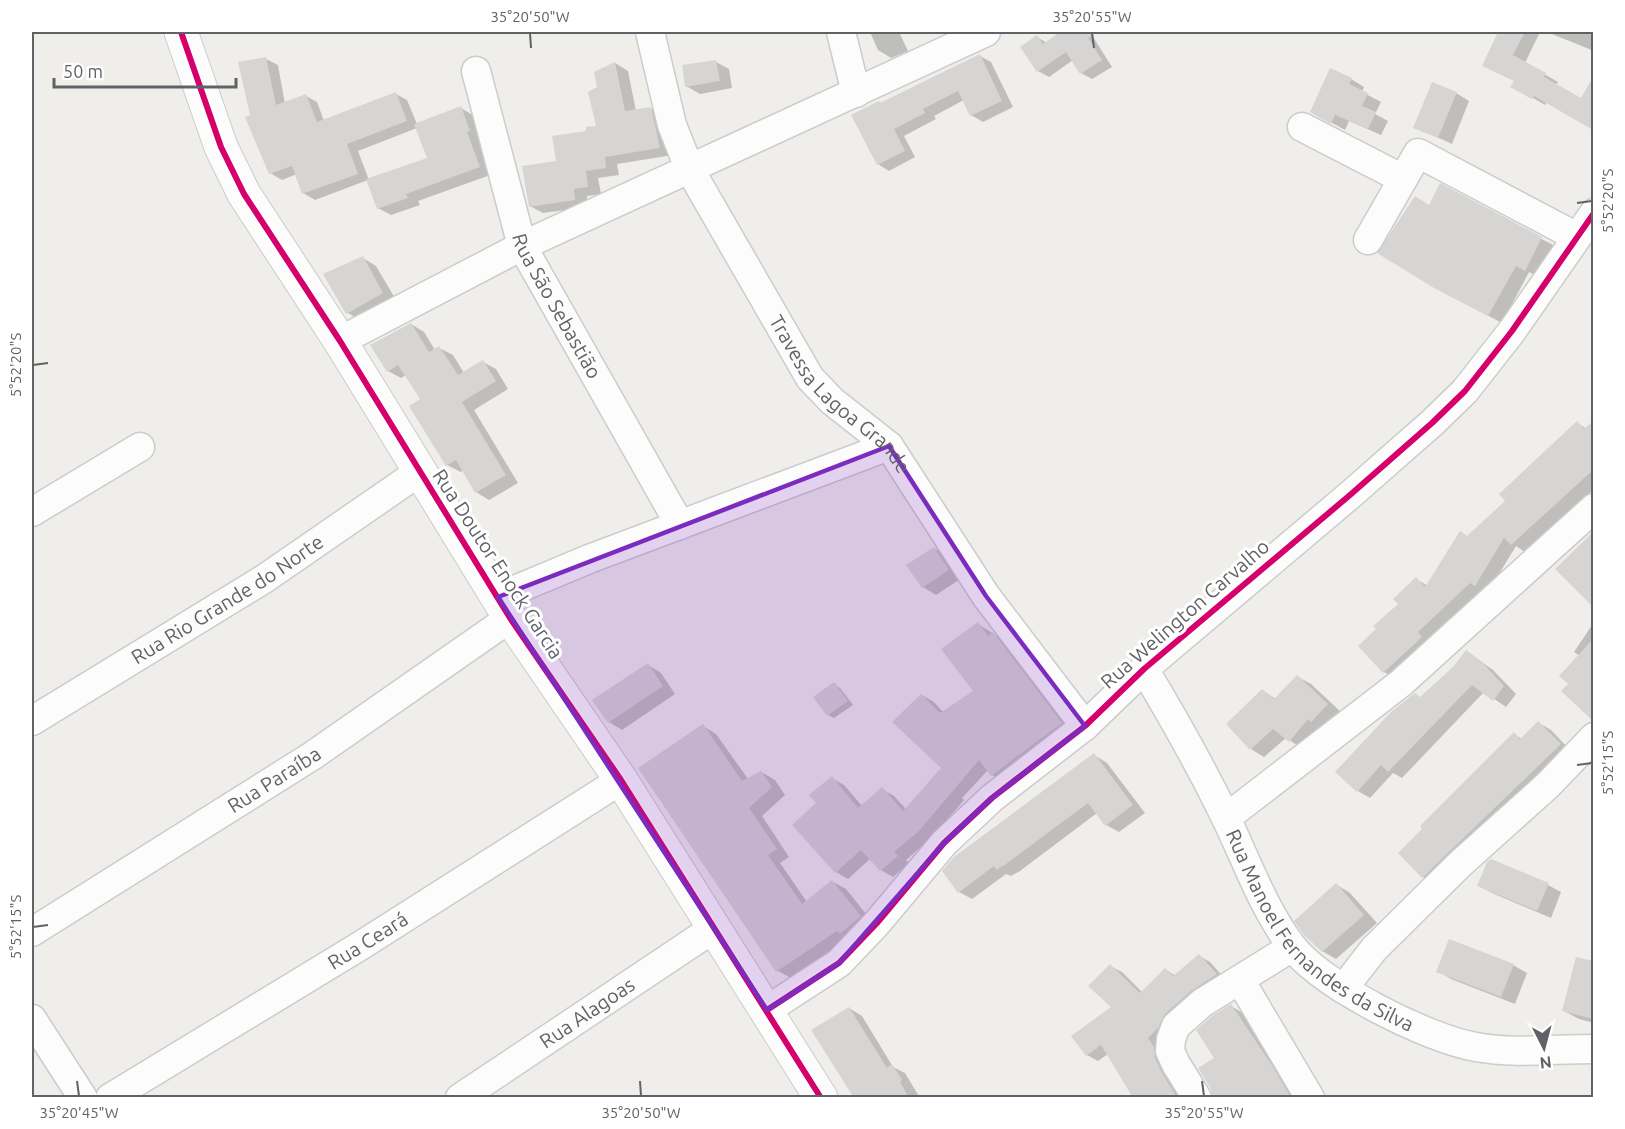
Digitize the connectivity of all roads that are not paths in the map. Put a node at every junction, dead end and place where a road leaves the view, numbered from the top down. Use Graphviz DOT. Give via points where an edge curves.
graph roads {
  1 [pos="181,32"];
  2 [pos="650,32"];
  3 [pos="840,32"];
  4 [pos="986,32"];
  5 [pos="476,71"];
  6 [pos="856,93"];
  7 [pos="1302,127"];
  8 [pos="689,168"];
  9 [pos="1403,178"];
  10 [pos="1593,213"];
  11 [pos="1577,237"];
  12 [pos="1368,240"];
  13 [pos="522,246"];
  14 [pos="340,341"];
  15 [pos="889,446"];
  16 [pos="140,447"];
  17 [pos="419,472"];
  18 [pos="1593,508"];
  19 [pos="32,512"];
  20 [pos="680,525"];
  21 [pos="504,608"];
  22 [pos="1144,669"];
  23 [pos="32,721"];
  24 [pos="1085,726"];
  25 [pos="1593,737"];
  26 [pos="621,780"];
  27 [pos="1226,818"];
  28 [pos="714,928"];
  29 [pos="32,932"];
  30 [pos="1292,947"];
  31 [pos="1240,980"];
  32 [pos="1343,989"];
  33 [pos="767,1010"];
  34 [pos="32,1018"];
  35 [pos="1593,1048"];
  36 [pos="814,1095"];
  37 [pos="83,1098"];
  38 [pos="110,1098"];
  39 [pos="460,1098"];
  40 [pos="1197,1098"];
  41 [pos="1310,1098"];
  1 -- 14 [label="street, Rua Doutor Enock Garcia" via="222,147 244,194"];
  2 -- 8 [label="street, Travessa Lagoa Grande" via="672,125"];
  3 -- 6 [label="street"];
  4 -- 6 [label="street"];
  5 -- 13 [label="street, Rua São Sebastião"];
  6 -- 8 [label="street"];
  7 -- 9 [label="street"];
  8 -- 13 [label="street"];
  8 -- 15 [label="street, Travessa Lagoa Grande" via="810,378 832,401"];
  9 -- 11 [label="street" via="1418,153"];
  9 -- 12 [label="street"];
  10 -- 11 [label="street, Rua Welington Carvalho"];
  11 -- 22 [label="street, Rua Welington Carvalho" via="1465,391 1350,495"];
  13 -- 14 [label="street"];
  13 -- 20 [label="street, Rua São Sebastião"];
  14 -- 17 [label="street, Rua Doutor Enock Garcia"];
  15 -- 20 [label="street, Rua Paraíba"];
  15 -- 24 [label="street, Travessa Lagoa Grande" via="986,596"];
  16 -- 19 [label="street"];
  17 -- 21 [label="street, Rua Doutor Enock Garcia"];
  17 -- 23 [label="street, Rua Rio Grande do Norte" via="264,579"];
  18 -- 27 [label="street" via="1401,683"];
  20 -- 21 [label="street, Rua Paraíba"];
  21 -- 26 [label="street, Rua Doutor Enock Garcia"];
  21 -- 29 [label="street, Rua Paraíba" via="312,756"];
  22 -- 24 [label="street, Rua Welington Carvalho"];
  22 -- 27 [label="street, Rua Manoel Fernandes da Silva"];
  24 -- 33 [label="street, Rua Welington Carvalho" via="992,798 944,843 839,963"];
  25 -- 32 [label="street" via="1548,785 1374,949"];
  26 -- 28 [label="street, Rua Doutor Enock Garcia"];
  26 -- 38 [label="street, Rua Ceará" via="360,946"];
  27 -- 30 [label="street, Rua Manoel Fernandes da Silva" via="1255,882"];
  28 -- 33 [label="street, Rua Doutor Enock Garcia"];
  28 -- 39 [label="street, Rua Alagoas"];
  30 -- 31 [label="street"];
  30 -- 32 [label="street, Rua Manoel Fernandes da Silva" via="1317,972"];
  31 -- 40 [label="street" via="1189,1013 1173,1032 1173,1059"];
  31 -- 41 [label="street"];
  32 -- 35 [label="street, Rua Manoel Fernandes da Silva" via="1453,1043 1516,1051"];
  33 -- 36 [label="street, Rua Doutor Enock Garcia"];
  34 -- 37 [label="street"];
}
